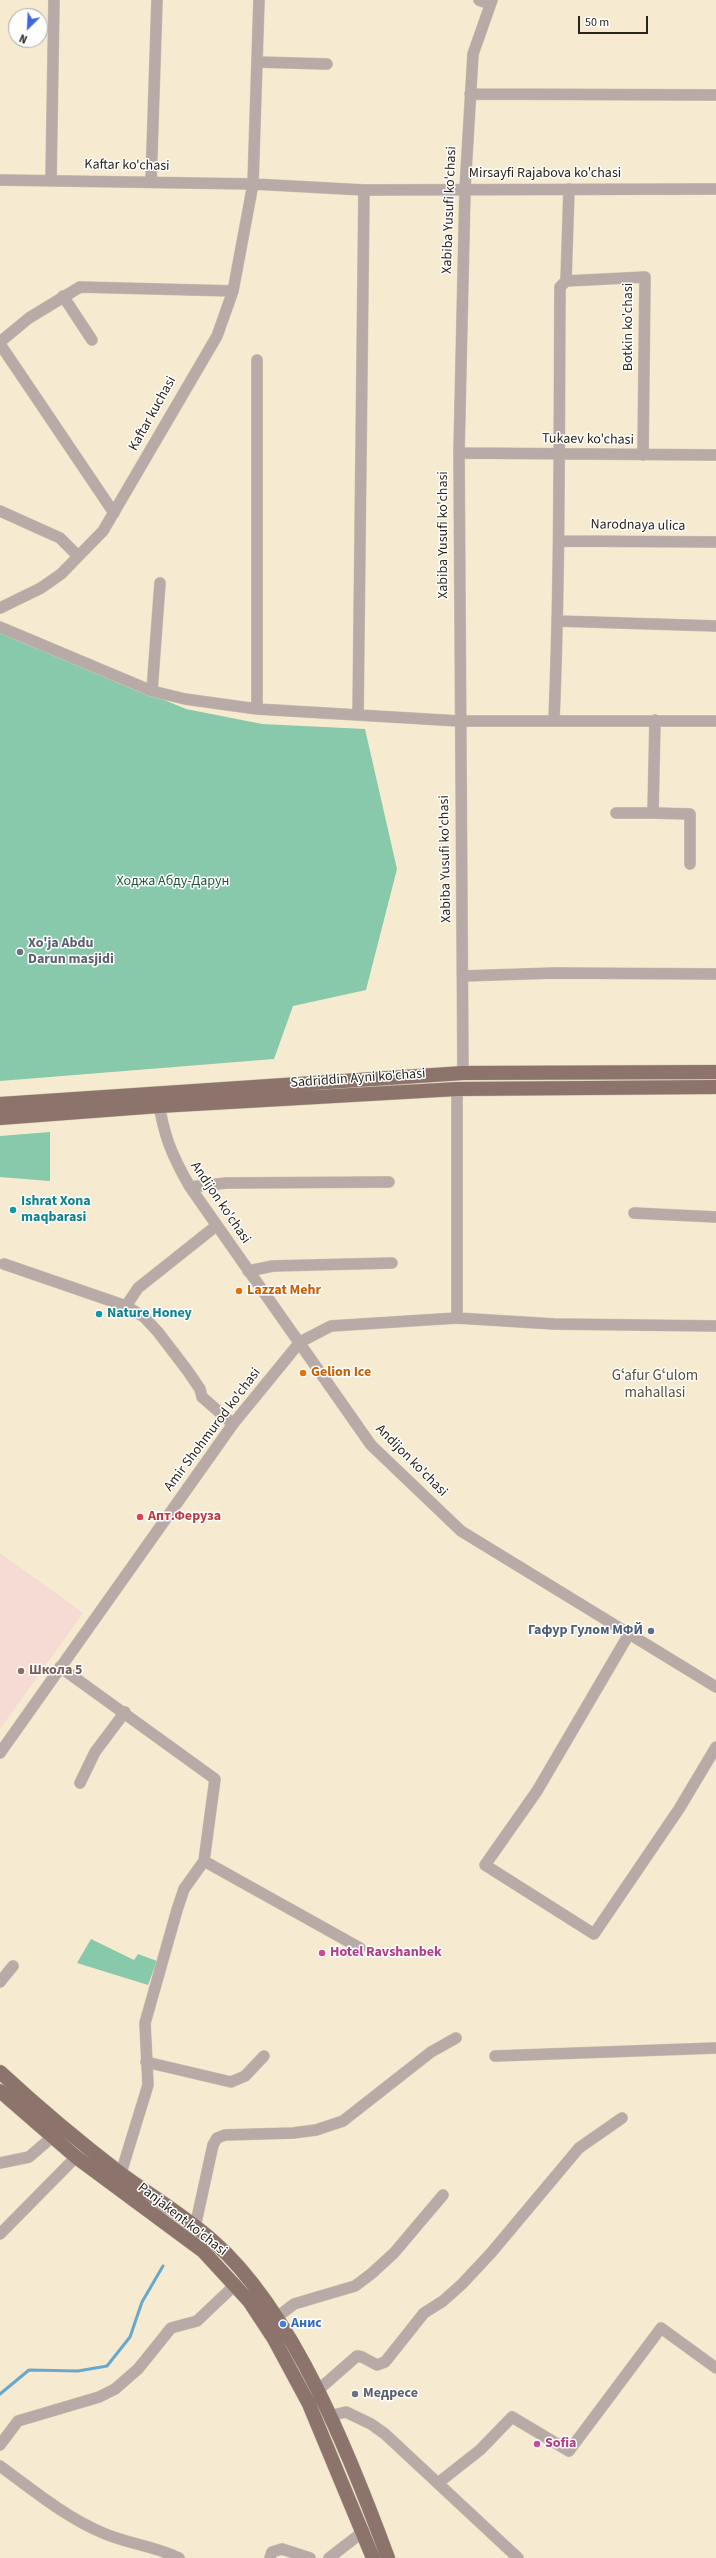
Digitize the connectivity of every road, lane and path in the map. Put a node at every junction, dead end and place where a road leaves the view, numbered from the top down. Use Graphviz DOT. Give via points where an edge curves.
graph roads {
  1 [pos="54,0"];
  2 [pos="157,0"];
  3 [pos="259,0"];
  4 [pos="479,0"];
  5 [pos="491,2"];
  6 [pos="257,62"];
  7 [pos="327,64"];
  8 [pos="470,94"];
  9 [pos="716,95"];
  10 [pos="0,180"];
  11 [pos="51,180"];
  12 [pos="151,182"];
  13 [pos="253,184"];
  14 [pos="465,189"];
  15 [pos="716,189"];
  16 [pos="364,190"];
  17 [pos="569,190"];
  18 [pos="566,281"];
  19 [pos="234,292"];
  20 [pos="63,296"];
  21 [pos="92,340"];
  22 [pos="1,347"];
  23 [pos="257,360"];
  24 [pos="459,454"];
  25 [pos="558,454"];
  26 [pos="643,455"];
  27 [pos="716,455"];
  28 [pos="0,512"];
  29 [pos="114,513"];
  30 [pos="560,541"];
  31 [pos="716,542"];
  32 [pos="78,556"];
  33 [pos="160,583"];
  34 [pos="0,608"];
  35 [pos="558,621"];
  36 [pos="716,626"];
  37 [pos="0,627"];
  38 [pos="152,691"];
  39 [pos="258,709"];
  40 [pos="358,715"];
  41 [pos="554,720"];
  42 [pos="655,720"];
  43 [pos="459,721"];
  44 [pos="716,721"];
  45 [pos="616,813"];
  46 [pos="653,813"];
  47 [pos="690,864"];
  48 [pos="716,974"];
  49 [pos="462,976"];
  50 [pos="716,1072"];
  51 [pos="463,1073"];
  52 [pos="716,1087"];
  53 [pos="457,1089"];
  54 [pos="158,1099"];
  55 [pos="0,1104"];
  56 [pos="0,1118"];
  57 [pos="389,1182"];
  58 [pos="190,1187"];
  59 [pos="634,1213"];
  60 [pos="716,1217"];
  61 [pos="216,1226"];
  62 [pos="392,1262"];
  63 [pos="4,1264"];
  64 [pos="248,1271"];
  65 [pos="126,1306"];
  66 [pos="457,1318"];
  67 [pos="716,1326"];
  68 [pos="300,1342"];
  69 [pos="233,1424"];
  70 [pos="629,1634"];
  71 [pos="60,1667"];
  72 [pos="716,1687"];
  73 [pos="125,1712"];
  74 [pos="716,1747"];
  75 [pos="0,1753"];
  76 [pos="80,1784"];
  77 [pos="204,1862"];
  78 [pos="360,1948"];
  79 [pos="13,1966"];
  80 [pos="0,1982"];
  81 [pos="456,2038"];
  82 [pos="716,2048"];
  83 [pos="264,2056"];
  84 [pos="495,2056"];
  85 [pos="146,2062"];
  86 [pos="0,2072"];
  87 [pos="0,2091"];
  88 [pos="622,2118"];
  89 [pos="51,2138"];
  90 [pos="76,2158"];
  91 [pos="0,2163"];
  92 [pos="121,2173"];
  93 [pos="443,2195"];
  94 [pos="195,2227"];
  95 [pos="0,2234"];
  96 [pos="236,2284"];
  97 [pos="276,2318"];
  98 [pos="716,2368"];
  99 [pos="317,2391"];
  100 [pos="329,2416"];
  101 [pos="0,2445"];
  102 [pos="0,2466"];
  103 [pos="438,2484"];
  104 [pos="364,2531"];
  105 [pos="179,2558"];
  106 [pos="270,2558"];
  107 [pos="310,2558"];
  108 [pos="329,2558"];
  109 [pos="373,2558"];
  110 [pos="388,2558"];
  111 [pos="518,2558"];
  1 -- 11 [label="street"];
  2 -- 12 [label="street"];
  3 -- 6 [label="street, Kaftar kuchasi"];
  4 -- 5 [label="street"];
  5 -- 8 [label="street, Xabiba Yusufi ko'chasi" via="474,54"];
  6 -- 7 [label="street"];
  6 -- 13 [label="street, Kaftar kuchasi"];
  8 -- 9 [label="street"];
  8 -- 14 [label="street, Xabiba Yusufi ko'chasi"];
  10 -- 11 [label="street, Kaftar ko'chasi"];
  11 -- 12 [label="street, Kaftar ko'chasi"];
  12 -- 13 [label="street, Kaftar ko'chasi"];
  13 -- 16 [label="street, Mirsayfi Rajabova ko'chasi"];
  13 -- 19 [label="street, Kaftar kuchasi"];
  14 -- 16 [label="street, Mirsayfi Rajabova ko'chasi"];
  14 -- 17 [label="street, Mirsayfi Rajabova ko'chasi"];
  14 -- 24 [label="street, Xabiba Yusufi ko'chasi"];
  15 -- 17 [label="street, Mirsayfi Rajabova ko'chasi"];
  16 -- 40 [label="street"];
  17 -- 18 [label="street"];
  18 -- 25 [label="street" via="560,288"];
  18 -- 26 [label="street, Botkin ko'chasi" via="645,277"];
  19 -- 20 [label="street" via="80,286"];
  19 -- 29 [label="street, Kaftar kuchasi" via="217,336"];
  20 -- 21 [label="street"];
  20 -- 22 [label="street" via="29,318"];
  22 -- 29 [label="street"];
  23 -- 39 [label="street"];
  24 -- 25 [label="street, Tukaev ko'chasi"];
  24 -- 43 [label="street, Xabiba Yusufi ko'chasi"];
  25 -- 26 [label="street, Tukaev ko'chasi"];
  25 -- 30 [label="street"];
  26 -- 27 [label="street, Tukaev ko'chasi"];
  28 -- 32 [label="street" via="60,538"];
  29 -- 32 [label="street, Kaftar kuchasi" via="103,531"];
  30 -- 31 [label="street, Narodnaya ulica"];
  30 -- 35 [label="street"];
  32 -- 34 [label="street, Kaftar kuchasi" via="61,574 41,588"];
  33 -- 38 [label="street"];
  35 -- 36 [label="street"];
  35 -- 41 [label="street"];
  37 -- 38 [label="street"];
  38 -- 39 [label="street" via="185,699"];
  39 -- 40 [label="street"];
  40 -- 43 [label="street"];
  41 -- 42 [label="street"];
  41 -- 43 [label="street"];
  42 -- 44 [label="street"];
  42 -- 46 [label="street"];
  43 -- 49 [label="street, Xabiba Yusufi ko'chasi"];
  45 -- 46 [label="street"];
  46 -- 47 [label="street" via="690,814"];
  48 -- 49 [label="street" via="554,973"];
  49 -- 51 [label="street, Xabiba Yusufi ko'chasi"];
  50 -- 51 [label="main road, Sadriddin Ayni ko'chasi"];
  51 -- 54 [label="main road, Sadriddin Ayni ko'chasi"];
  52 -- 53 [label="main road, Sadriddin Ayni ko'chasi"];
  53 -- 54 [label="main road, Sadriddin Ayni ko'chasi"];
  53 -- 66 [label="street"];
  54 -- 55 [label="main road, Sadriddin Ayni ko'chasi"];
  54 -- 56 [label="main road, Sadriddin Ayni ko'chasi"];
  54 -- 58 [label="street, Andijon ko'chasi" via="171,1156"];
  57 -- 58 [label="street" via="226,1183"];
  58 -- 61 [label="street, Andijon ko'chasi"];
  59 -- 60 [label="street"];
  61 -- 64 [label="street, Andijon ko'chasi"];
  61 -- 65 [label="street" via="138,1288"];
  62 -- 64 [label="street" via="273,1266"];
  63 -- 65 [label="street"];
  64 -- 68 [label="street, Andijon ko'chasi"];
  65 -- 69 [label="street" via="144,1317 158,1332 200,1389 202,1397"];
  66 -- 67 [label="street" via="554,1324"];
  66 -- 68 [label="street" via="331,1326"];
  68 -- 69 [label="street, Amir Shohmurod ko'chasi"];
  68 -- 70 [label="street, Andijon ko'chasi" via="371,1445 461,1531"];
  69 -- 71 [label="street, Amir Shohmurod ko'chasi"];
  70 -- 72 [label="street, Andijon ko'chasi"];
  70 -- 74 [label="street" via="537,1792 485,1865 594,1934 679,1809"];
  71 -- 73 [label="street"];
  71 -- 75 [label="street, Amir Shohmurod ko'chasi"];
  73 -- 76 [label="street" via="95,1752"];
  73 -- 77 [label="street" via="215,1779"];
  77 -- 78 [label="street"];
  77 -- 85 [label="street" via="184,1890 172,1926 145,2023"];
  79 -- 80 [label="street"];
  81 -- 94 [label="street" via="431,2052 343,2121 316,2130 225,2135 217,2138 213,2145"];
  82 -- 84 [label="street"];
  83 -- 85 [label="street" via="245,2076 231,2082"];
  85 -- 92 [label="street" via="148,2085"];
  86 -- 92 [label="main road, Panjakent ko'chasi" via="60,2128"];
  87 -- 89 [label="main road, Panjakent ko'chasi"];
  88 -- 99 [label="street" via="579,2148 491,2253 457,2288 424,2313 386,2362 377,2365 362,2356 357,2356"];
  89 -- 90 [label="main road, Panjakent ko'chasi"];
  89 -- 91 [label="street" via="29,2157"];
  90 -- 95 [label="street"];
  90 -- 96 [label="main road, Panjakent ko'chasi" via="203,2251"];
  92 -- 94 [label="main road, Panjakent ko'chasi"];
  93 -- 97 [label="street" via="394,2253 355,2286 294,2304"];
  94 -- 97 [label="main road, Panjakent ko'chasi" via="230,2258"];
  96 -- 101 [label="street" via="196,2321 171,2328 138,2369 115,2389 99,2397 18,2421"];
  96 -- 104 [label="main road, Panjakent ko'chasi" via="262,2318 309,2404"];
  97 -- 99 [label="main road, Panjakent ko'chasi"];
  98 -- 103 [label="street" via="661,2328 569,2451 512,2417 480,2450"];
  99 -- 100 [label="main road, Panjakent ko'chasi"];
  100 -- 103 [label="street" via="346,2412 371,2424"];
  100 -- 110 [label="main road, Panjakent ko'chasi"];
  102 -- 105 [label="street" via="44,2500 102,2533 162,2550"];
  103 -- 111 [label="street"];
  104 -- 108 [label="street"];
  104 -- 109 [label="main road, Panjakent ko'chasi"];
  106 -- 107 [label="street" via="272,2552 282,2549"];
}
